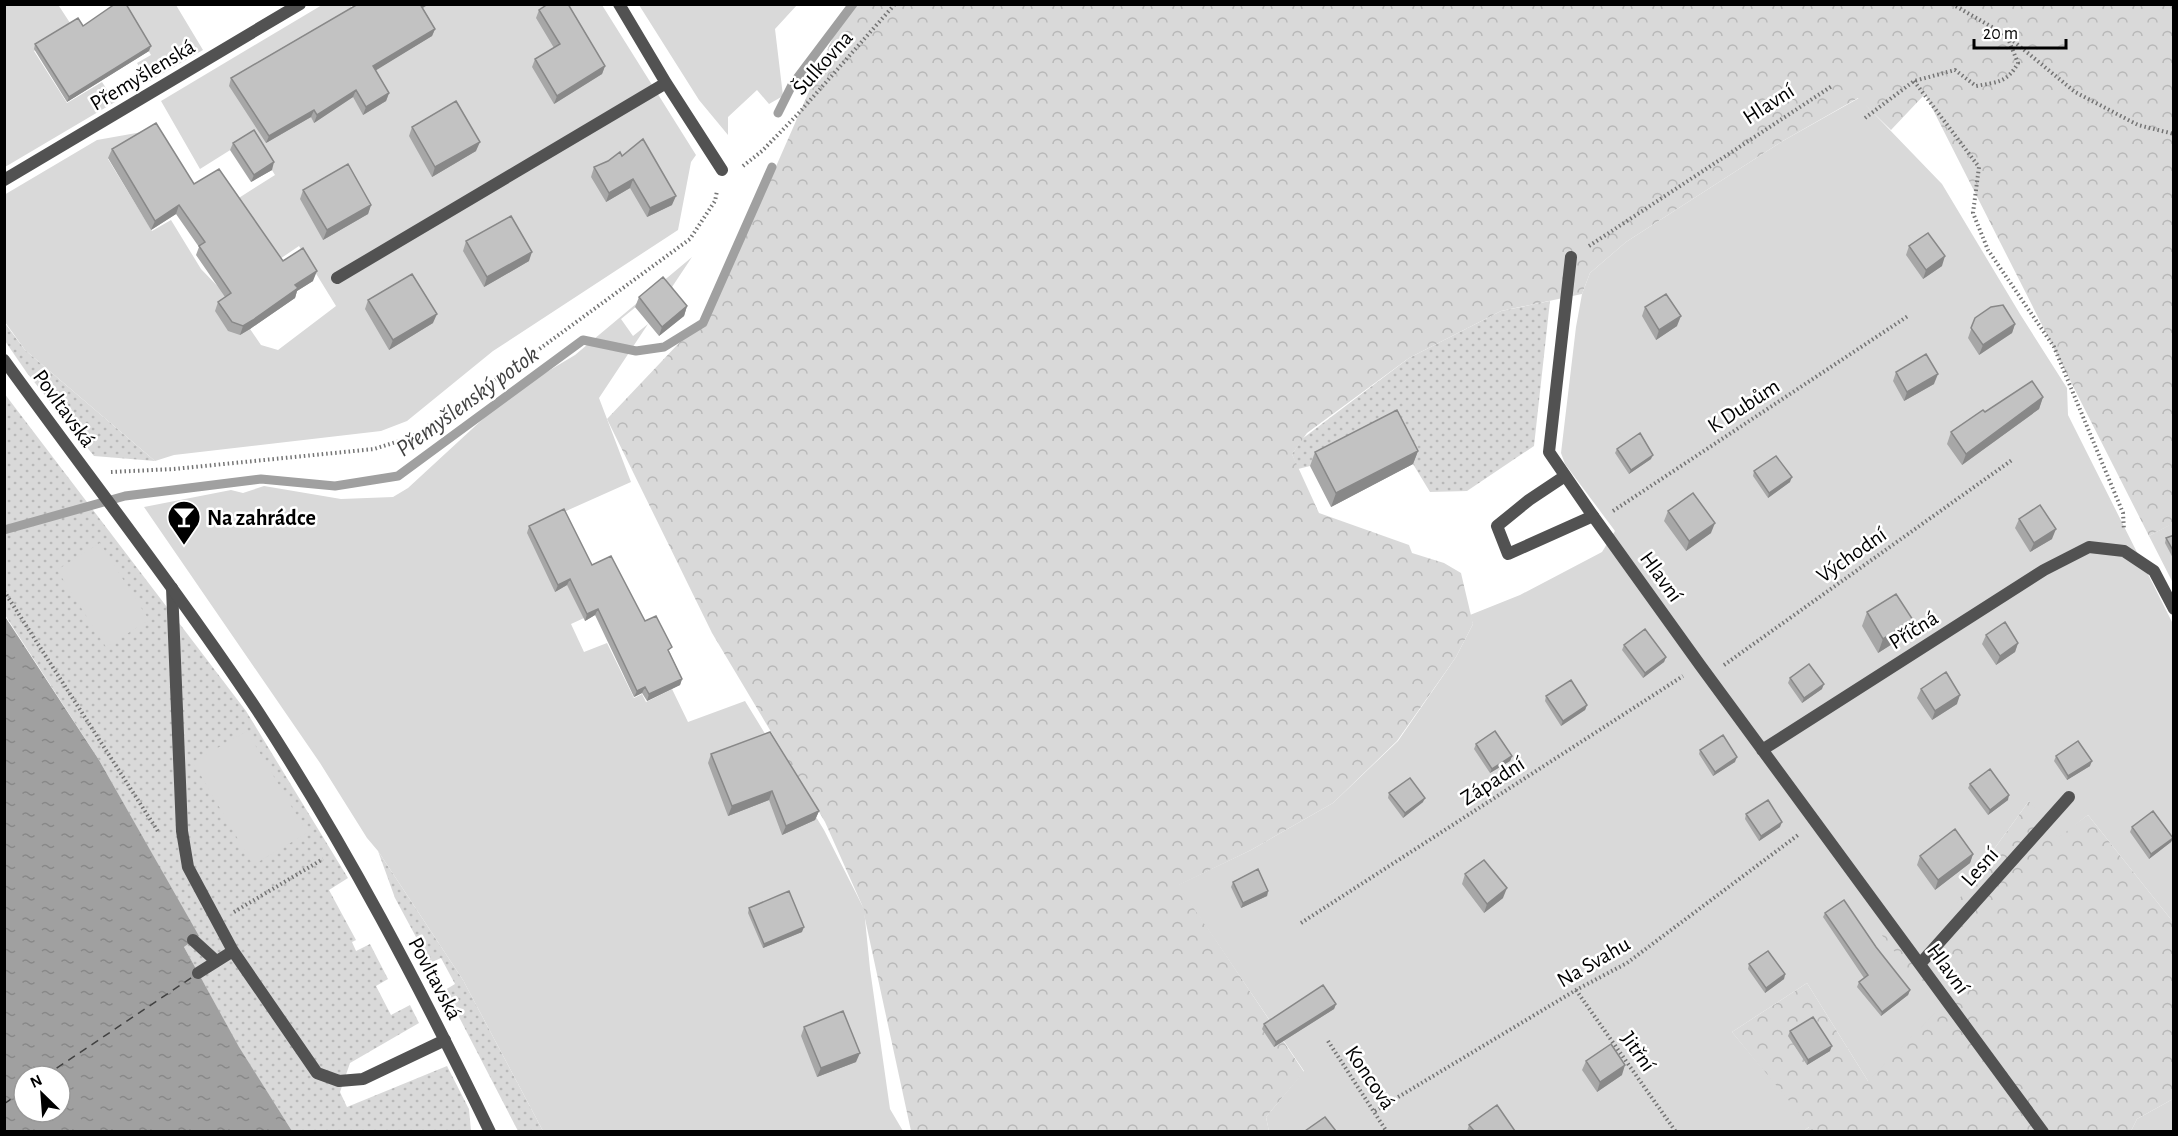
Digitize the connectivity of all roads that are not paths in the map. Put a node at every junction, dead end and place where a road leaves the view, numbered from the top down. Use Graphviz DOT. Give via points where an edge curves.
graph roads {
  1 [pos="300,4"];
  2 [pos="619,4"];
  3 [pos="666,83"];
  4 [pos="722,170"];
  5 [pos="4,180"];
  6 [pos="1571,257"];
  7 [pos="337,278"];
  8 [pos="4,360"];
  9 [pos="1565,476"];
  10 [pos="1595,519"];
  11 [pos="172,588"];
  12 [pos="2174,609"];
  13 [pos="1762,750"];
  14 [pos="2069,797"];
  15 [pos="193,940"];
  16 [pos="233,951"];
  17 [pos="216,961"];
  18 [pos="1920,964"];
  19 [pos="198,973"];
  20 [pos="445,1040"];
  21 [pos="490,1131"];
  22 [pos="2043,1131"];
  1 -- 5 [label="street, Přemyšlenská"];
  2 -- 3 [label="street"];
  3 -- 4 [label="street"];
  3 -- 7 [label="street"];
  6 -- 9 [label="street, Hlavní" via="1549,452"];
  8 -- 11 [label="street, Povltavská"];
  9 -- 10 [label="street, Hlavní"];
  9 -- 10 [label="street" via="1497,526 1508,554"];
  10 -- 13 [label="street, Hlavní"];
  11 -- 16 [label="street" via="182,831 188,867"];
  11 -- 20 [label="street, Povltavská" via="257,711 341,847"];
  12 -- 13 [label="street, Příčná" via="2154,571 2124,551 2089,547 2044,570"];
  13 -- 18 [label="street, Hlavní"];
  14 -- 18 [label="street, Lesní"];
  15 -- 17 [label="street"];
  16 -- 17 [label="street"];
  16 -- 20 [label="street" via="317,1073 339,1081 363,1079"];
  17 -- 19 [label="street"];
  18 -- 22 [label="street, Hlavní"];
  20 -- 21 [label="street, Povltavská"];
}
